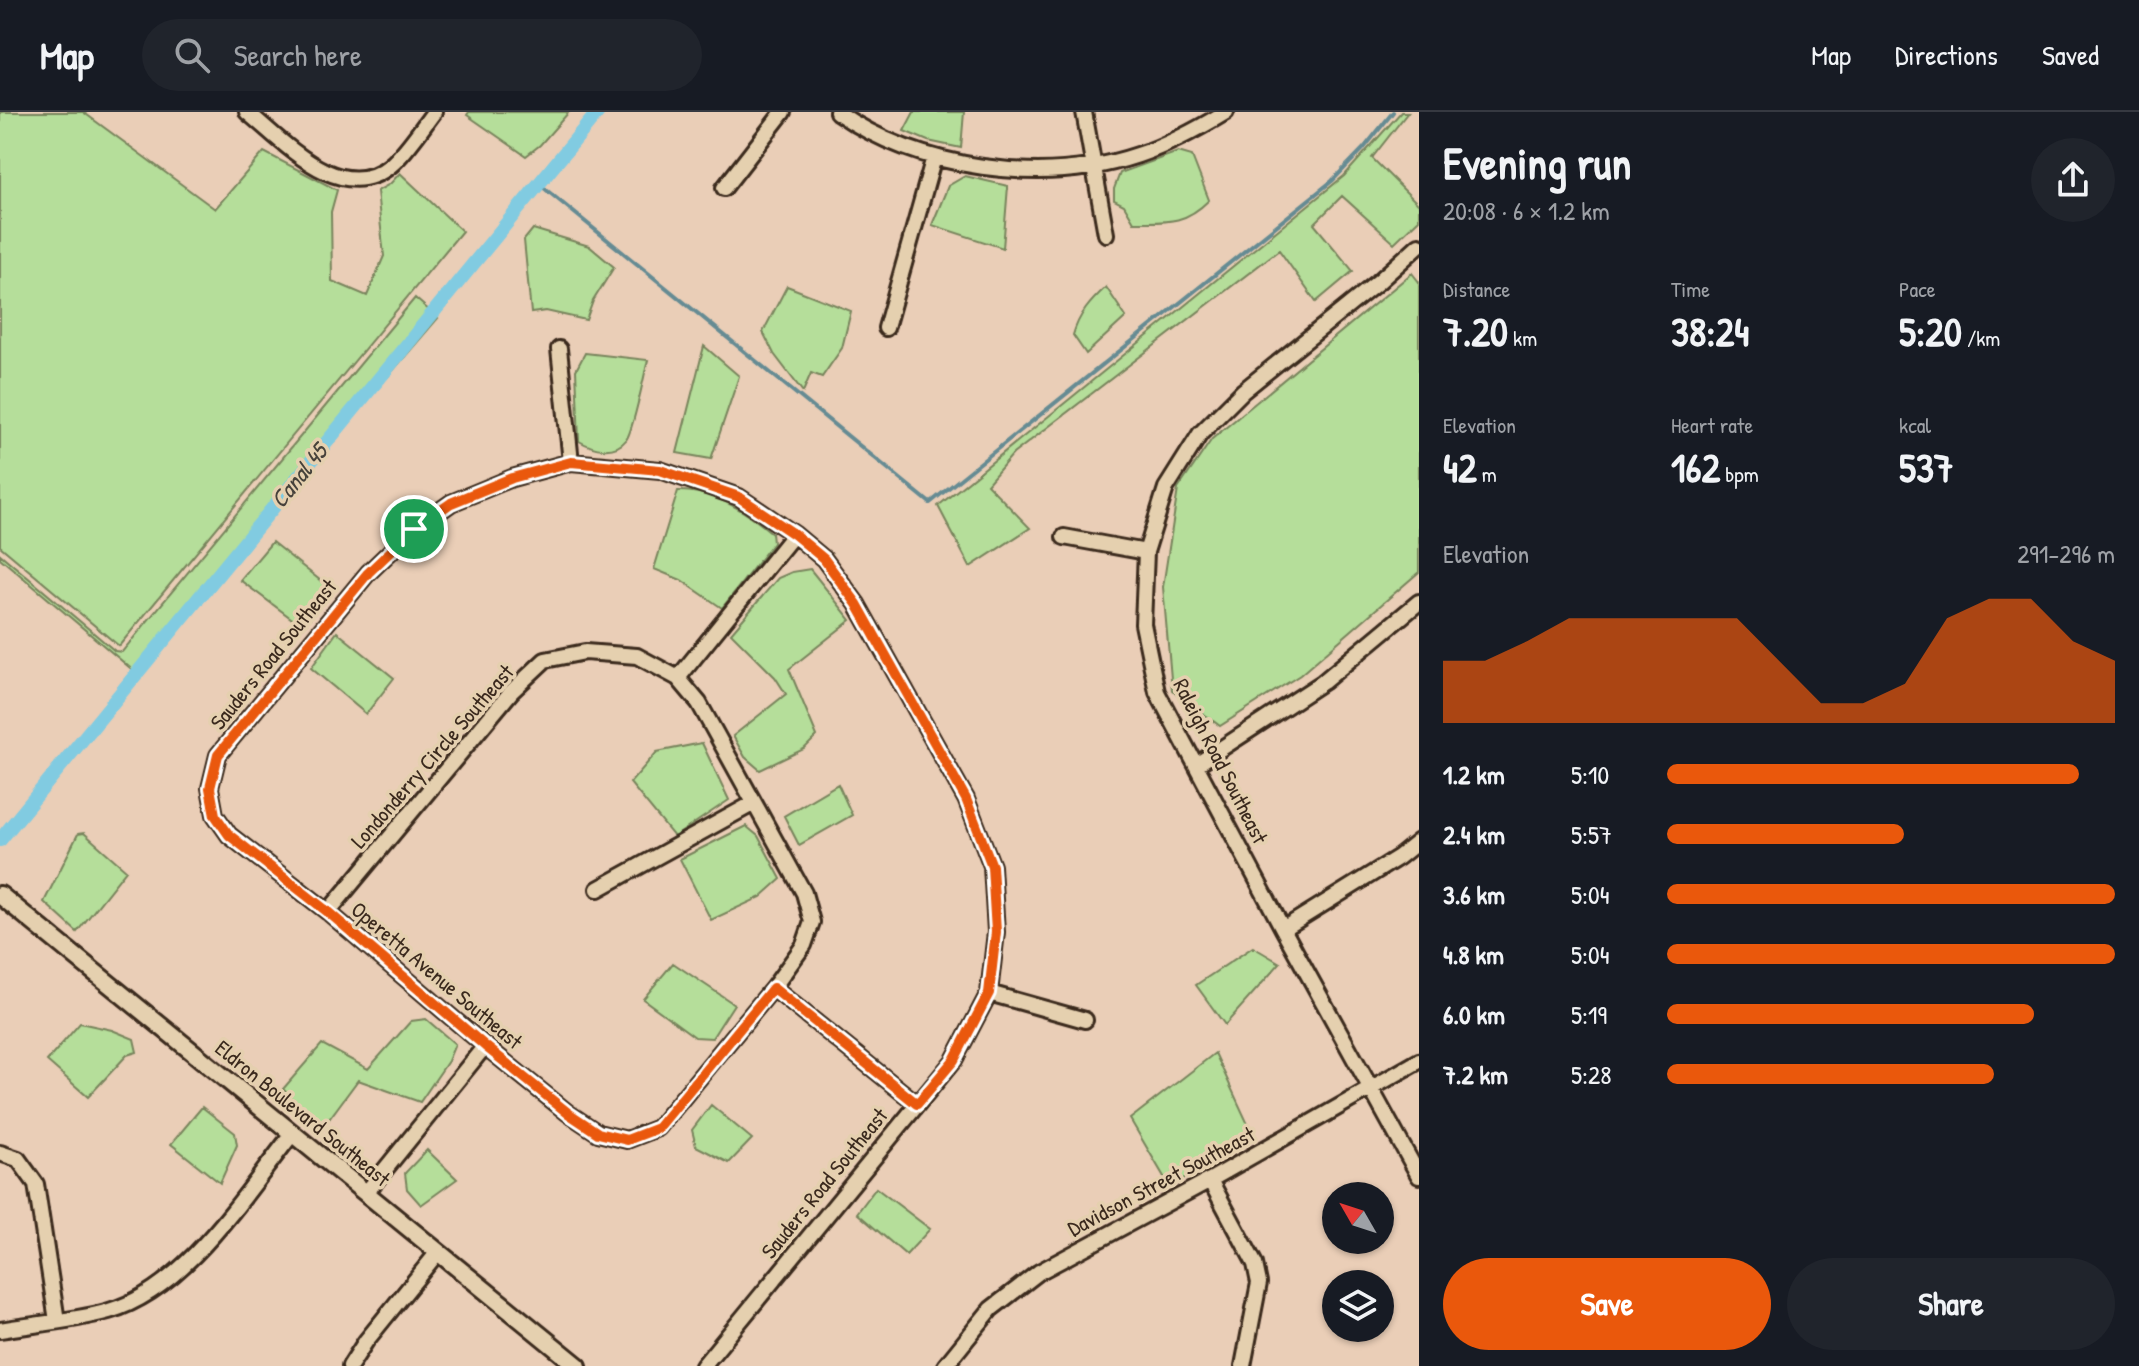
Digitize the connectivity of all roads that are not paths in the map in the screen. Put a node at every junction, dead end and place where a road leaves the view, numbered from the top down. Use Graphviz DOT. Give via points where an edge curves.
graph roads {
  1 [pos="247,112"];
  2 [pos="434,112"];
  3 [pos="783,112"];
  4 [pos="837,112"];
  5 [pos="1084,112"];
  6 [pos="1226,112"];
  7 [pos="934,157"];
  8 [pos="1095,166"];
  9 [pos="724,188"];
  10 [pos="1106,234"];
  11 [pos="1419,246"];
  12 [pos="886,328"];
  13 [pos="559,349"];
  14 [pos="571,462"];
  15 [pos="794,534"];
  16 [pos="1064,537"];
  17 [pos="1146,552"];
  18 [pos="1419,602"];
  19 [pos="678,678"];
  20 [pos="1196,765"];
  21 [pos="210,788"];
  22 [pos="754,803"];
  23 [pos="1419,841"];
  24 [pos="598,889"];
  25 [pos="0,895"];
  26 [pos="328,912"];
  27 [pos="1283,929"];
  28 [pos="773,988"];
  29 [pos="989,993"];
  30 [pos="1085,1020"];
  31 [pos="485,1046"];
  32 [pos="1419,1061"];
  33 [pos="1372,1089"];
  34 [pos="917,1104"];
  35 [pos="293,1133"];
  36 [pos="627,1140"];
  37 [pos="0,1153"];
  38 [pos="1419,1176"];
  39 [pos="1210,1180"];
  40 [pos="366,1193"];
  41 [pos="438,1252"];
  42 [pos="57,1321"];
  43 [pos="0,1330"];
  44 [pos="350,1366"];
  45 [pos="578,1366"];
  46 [pos="703,1366"];
  47 [pos="945,1366"];
  48 [pos="1243,1366"];
  1 -- 2 [label="street" via="310,164 339,178 364,179 390,165"];
  3 -- 9 [label="street"];
  4 -- 7 [label="street" via="870,132"];
  5 -- 8 [label="street"];
  6 -- 8 [label="street" via="1137,156"];
  7 -- 8 [label="street" via="983,168"];
  7 -- 12 [label="street"];
  8 -- 10 [label="street"];
  11 -- 17 [label="street, Raleigh Road Southeast" via="1243,391 1200,434 1166,488"];
  13 -- 14 [label="street"];
  14 -- 15 [label="street, Sauders Road Southeast" via="660,470 739,497"];
  14 -- 21 [label="street, Sauders Road Southeast" via="451,503 414,529 368,573 218,755"];
  15 -- 19 [label="street"];
  15 -- 29 [label="street, Sauders Road Southeast" via="824,559 857,604 966,799 992,866 996,932"];
  16 -- 17 [label="street"];
  17 -- 20 [label="street, Raleigh Road Southeast" via="1143,624 1157,692"];
  18 -- 20 [label="street" via="1323,682"];
  19 -- 22 [label="street, Londonderry Circle Southeast" via="699,703"];
  19 -- 26 [label="street, Londonderry Circle Southeast" via="637,656 585,652 545,660 511,692"];
  20 -- 27 [label="street, Raleigh Road Southeast"];
  21 -- 26 [label="street, Operetta Avenue Southeast" via="215,815 229,835"];
  22 -- 24 [label="street"];
  22 -- 28 [label="street, Londonderry Circle Southeast" via="804,893 812,922 804,945"];
  23 -- 27 [label="street"];
  25 -- 35 [label="street, Eldron Boulevard Southeast"];
  26 -- 31 [label="street, Operetta Avenue Southeast"];
  27 -- 33 [label="street, Raleigh Road Southeast"];
  28 -- 34 [label="street"];
  28 -- 36 [label="street, Londonderry Circle Southeast" via="658,1128"];
  29 -- 30 [label="street"];
  29 -- 34 [label="street, Sauders Road Southeast" via="954,1060"];
  31 -- 36 [label="street, Operetta Avenue Southeast" via="598,1133"];
  31 -- 40 [label="street"];
  32 -- 33 [label="street, Davidson Street Southeast"];
  33 -- 38 [label="street, Raleigh Road Southeast"];
  33 -- 39 [label="street, Davidson Street Southeast"];
  34 -- 46 [label="street, Sauders Road Southeast"];
  35 -- 40 [label="street, Eldron Boulevard Southeast"];
  35 -- 42 [label="street" via="191,1261 112,1310"];
  37 -- 42 [label="street" via="18,1159 36,1184"];
  39 -- 47 [label="street, Davidson Street Southeast" via="1039,1272 991,1309"];
  39 -- 48 [label="street" via="1255,1264 1259,1283"];
  40 -- 41 [label="street, Eldron Boulevard Southeast"];
  41 -- 44 [label="street"];
  41 -- 45 [label="street, Eldron Boulevard Southeast"];
  42 -- 43 [label="street"];
}
